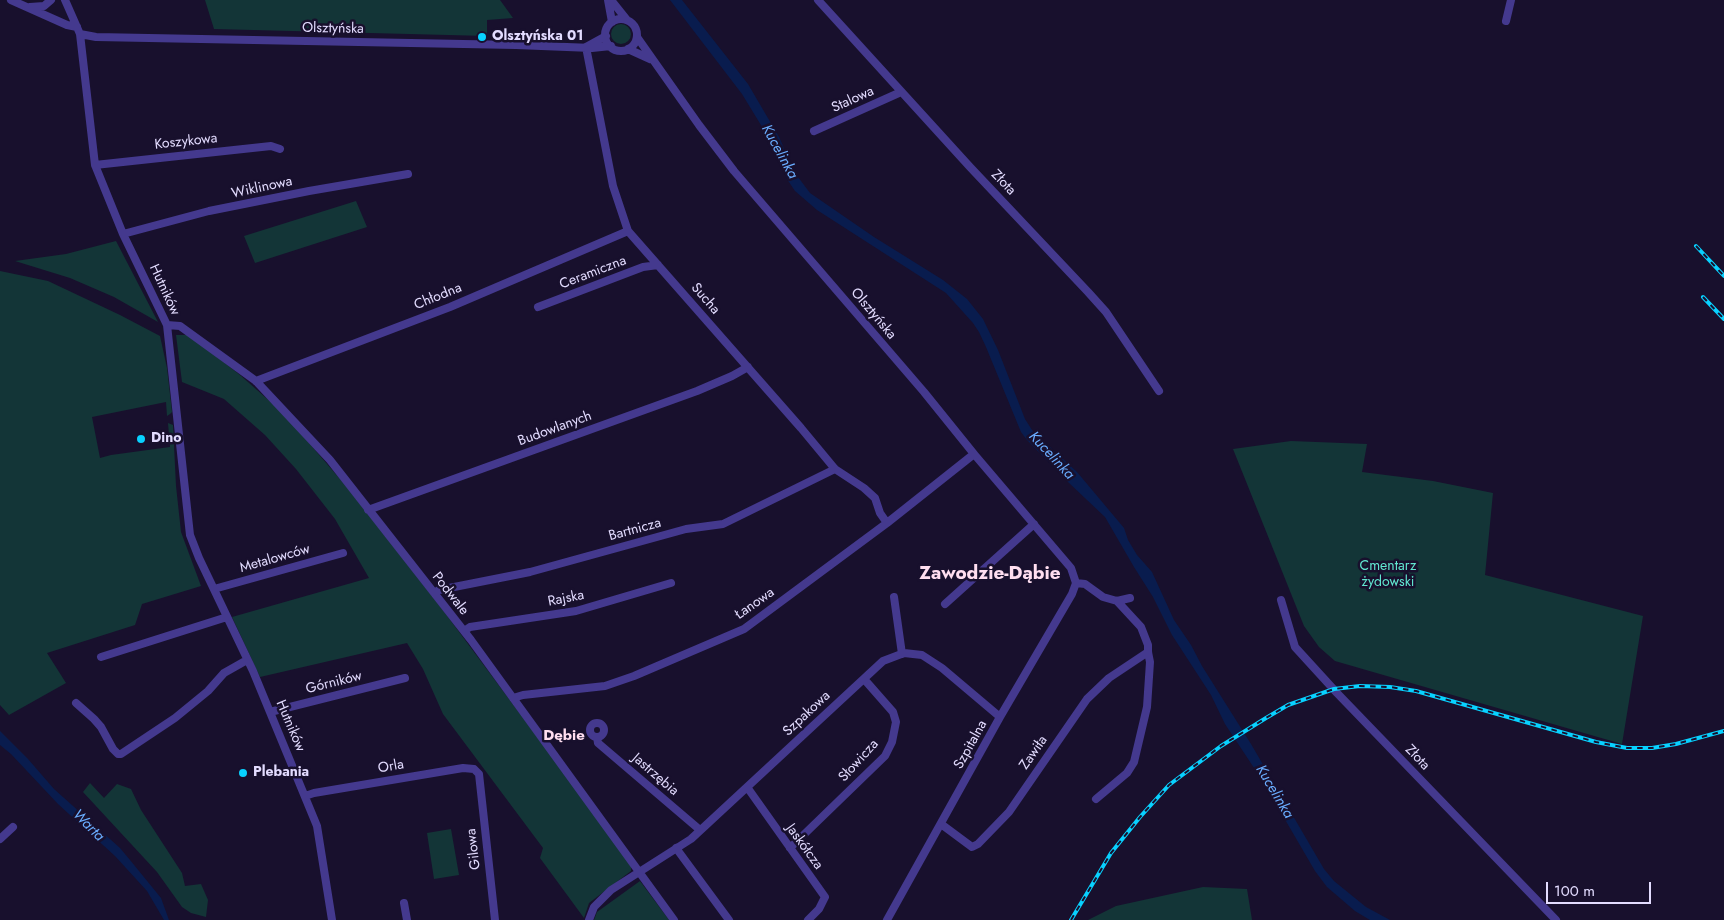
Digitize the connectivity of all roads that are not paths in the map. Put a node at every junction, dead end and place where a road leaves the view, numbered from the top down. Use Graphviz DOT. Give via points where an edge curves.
graph roads {
  1 [pos="11,0"];
  2 [pos="50,0"];
  3 [pos="65,0"];
  4 [pos="610,0"];
  5 [pos="818,0"];
  6 [pos="1511,0"];
  7 [pos="27,7"];
  8 [pos="627,20"];
  9 [pos="1506,21"];
  10 [pos="612,22"];
  11 [pos="79,30"];
  12 [pos="606,36"];
  13 [pos="637,37"];
  14 [pos="611,46"];
  15 [pos="586,47"];
  16 [pos="628,49"];
  17 [pos="652,60"];
  18 [pos="901,92"];
  19 [pos="814,131"];
  20 [pos="280,149"];
  21 [pos="95,165"];
  22 [pos="408,174"];
  23 [pos="628,231"];
  24 [pos="123,234"];
  25 [pos="658,265"];
  26 [pos="538,307"];
  27 [pos="167,325"];
  28 [pos="748,367"];
  29 [pos="256,381"];
  30 [pos="1159,391"];
  31 [pos="974,454"];
  32 [pos="835,469"];
  33 [pos="368,510"];
  34 [pos="887,523"];
  35 [pos="1034,524"];
  36 [pos="343,553"];
  37 [pos="671,583"];
  38 [pos="1076,583"];
  39 [pos="214,589"];
  40 [pos="434,593"];
  41 [pos="894,597"];
  42 [pos="1130,598"];
  43 [pos="1281,600"];
  44 [pos="1117,601"];
  45 [pos="945,604"];
  46 [pos="227,617"];
  47 [pos="464,631"];
  48 [pos="1148,652"];
  49 [pos="902,654"];
  50 [pos="101,657"];
  51 [pos="247,660"];
  52 [pos="405,678"];
  53 [pos="864,679"];
  54 [pos="513,698"];
  55 [pos="76,703"];
  56 [pos="270,712"];
  57 [pos="1000,717"];
  58 [pos="597,737"];
  59 [pos="479,774"];
  60 [pos="747,787"];
  61 [pos="305,796"];
  62 [pos="1096,799"];
  63 [pos="941,824"];
  64 [pos="13,827"];
  65 [pos="700,830"];
  66 [pos="0,839"];
  67 [pos="676,848"];
  68 [pos="790,848"];
  69 [pos="638,872"];
  70 [pos="404,903"];
  71 [pos="332,920"];
  72 [pos="407,920"];
  73 [pos="496,920"];
  74 [pos="589,920"];
  75 [pos="674,920"];
  76 [pos="729,920"];
  77 [pos="808,920"];
  78 [pos="887,920"];
  79 [pos="1556,920"];
  1 -- 7 [label="street, Olsztyńska"];
  2 -- 7 [label="street" via="44,6"];
  3 -- 11 [label="street, Hutników"];
  4 -- 8 [label="street"];
  4 -- 10 [label="street"];
  5 -- 18 [label="street, Złota"];
  6 -- 9 [label="street"];
  7 -- 11 [label="street, Olsztyńska"];
  8 -- 10 [label="street"];
  8 -- 13 [label="street" via="635,26"];
  10 -- 12 [label="street"];
  11 -- 15 [label="street, Olsztyńska" via="96,37"];
  11 -- 21 [label="street, Hutników"];
  12 -- 14 [label="street"];
  12 -- 15 [label="street, Olsztyńska"];
  13 -- 16 [label="street"];
  13 -- 17 [label="street, Olsztyńska"];
  14 -- 15 [label="street, Olsztyńska"];
  14 -- 16 [label="street" via="618,50"];
  15 -- 23 [label="street, Sucha" via="613,186"];
  16 -- 17 [label="street, Olsztyńska"];
  17 -- 31 [label="street, Olsztyńska" via="734,171"];
  18 -- 19 [label="street, Stalowa"];
  18 -- 30 [label="street, Złota" via="1106,312"];
  20 -- 21 [label="street, Koszykowa" via="271,146"];
  21 -- 24 [label="street, Hutników"];
  22 -- 24 [label="street, Wiklinowa" via="209,211"];
  23 -- 25 [label="street, Sucha"];
  23 -- 29 [label="street, Chłodna" via="450,307"];
  24 -- 27 [label="street, Hutników"];
  25 -- 26 [label="street, Ceramiczna" via="643,267"];
  25 -- 28 [label="street, Sucha"];
  27 -- 29 [label="street, Podwale" via="180,326"];
  27 -- 39 [label="street, Hutników" via="190,535"];
  28 -- 32 [label="street, Sucha"];
  28 -- 33 [label="street, Budowlanych" via="697,391"];
  29 -- 33 [label="street, Podwale" via="330,460"];
  31 -- 34 [label="street, Łanowa"];
  31 -- 35 [label="street, Olsztyńska"];
  32 -- 34 [label="street, Sucha" via="875,498"];
  32 -- 40 [label="street, Bartnicza" via="723,524 686,529 530,572"];
  33 -- 40 [label="street, Podwale"];
  34 -- 54 [label="street, Łanowa" via="744,628 605,686"];
  35 -- 38 [label="street, Olsztyńska" via="1071,568"];
  35 -- 45 [label="street"];
  36 -- 39 [label="street, Metalowców"];
  37 -- 47 [label="street, Rajska" via="576,611"];
  38 -- 44 [label="street" via="1085,584 1103,597"];
  38 -- 57 [label="street, Szpitalna"];
  39 -- 46 [label="street, Hutników"];
  40 -- 47 [label="street, Podwale"];
  41 -- 49 [label="street"];
  42 -- 44 [label="street"];
  43 -- 79 [label="street, Złota" via="1296,647"];
  44 -- 48 [label="street" via="1141,627"];
  46 -- 50 [label="street"];
  46 -- 51 [label="street, Hutników"];
  47 -- 54 [label="street, Podwale"];
  48 -- 62 [label="street" via="1146,707 1134,762 1127,774"];
  48 -- 63 [label="street, Zawiła" via="1109,678 1087,699 1009,812 978,844 972,846"];
  49 -- 53 [label="street, Szpakowa" via="884,661"];
  49 -- 57 [label="street" via="922,655"];
  51 -- 55 [label="street" via="224,673 175,718 121,754 113,750 101,727"];
  51 -- 56 [label="street, Hutników"];
  52 -- 56 [label="street, Górników"];
  53 -- 60 [label="street, Szpakowa"];
  53 -- 68 [label="street, Słowicza" via="893,712 896,722 892,742 885,756"];
  54 -- 69 [label="street, Podwale"];
  56 -- 61 [label="street, Hutników"];
  57 -- 63 [label="street, Szpitalna"];
  58 -- 65 [label="street, Jastrzębia" via="598,743"];
  59 -- 61 [label="street, Orla" via="474,769 463,768"];
  59 -- 73 [label="street, Gilowa"];
  60 -- 65 [label="street, Szpakowa"];
  60 -- 68 [label="street, Jaskółcza"];
  61 -- 71 [label="street, Hutników" via="317,826"];
  63 -- 78 [label="street, Szpitalna"];
  64 -- 66 [label="street"];
  65 -- 67 [label="street, Szpakowa"];
  67 -- 69 [label="street, Szpakowa"];
  67 -- 76 [label="street"];
  68 -- 77 [label="street, Jaskółcza" via="825,897"];
  69 -- 74 [label="street, Szpakowa" via="611,890 594,907"];
  69 -- 75 [label="street, Podwale"];
  70 -- 72 [label="street"];
}
